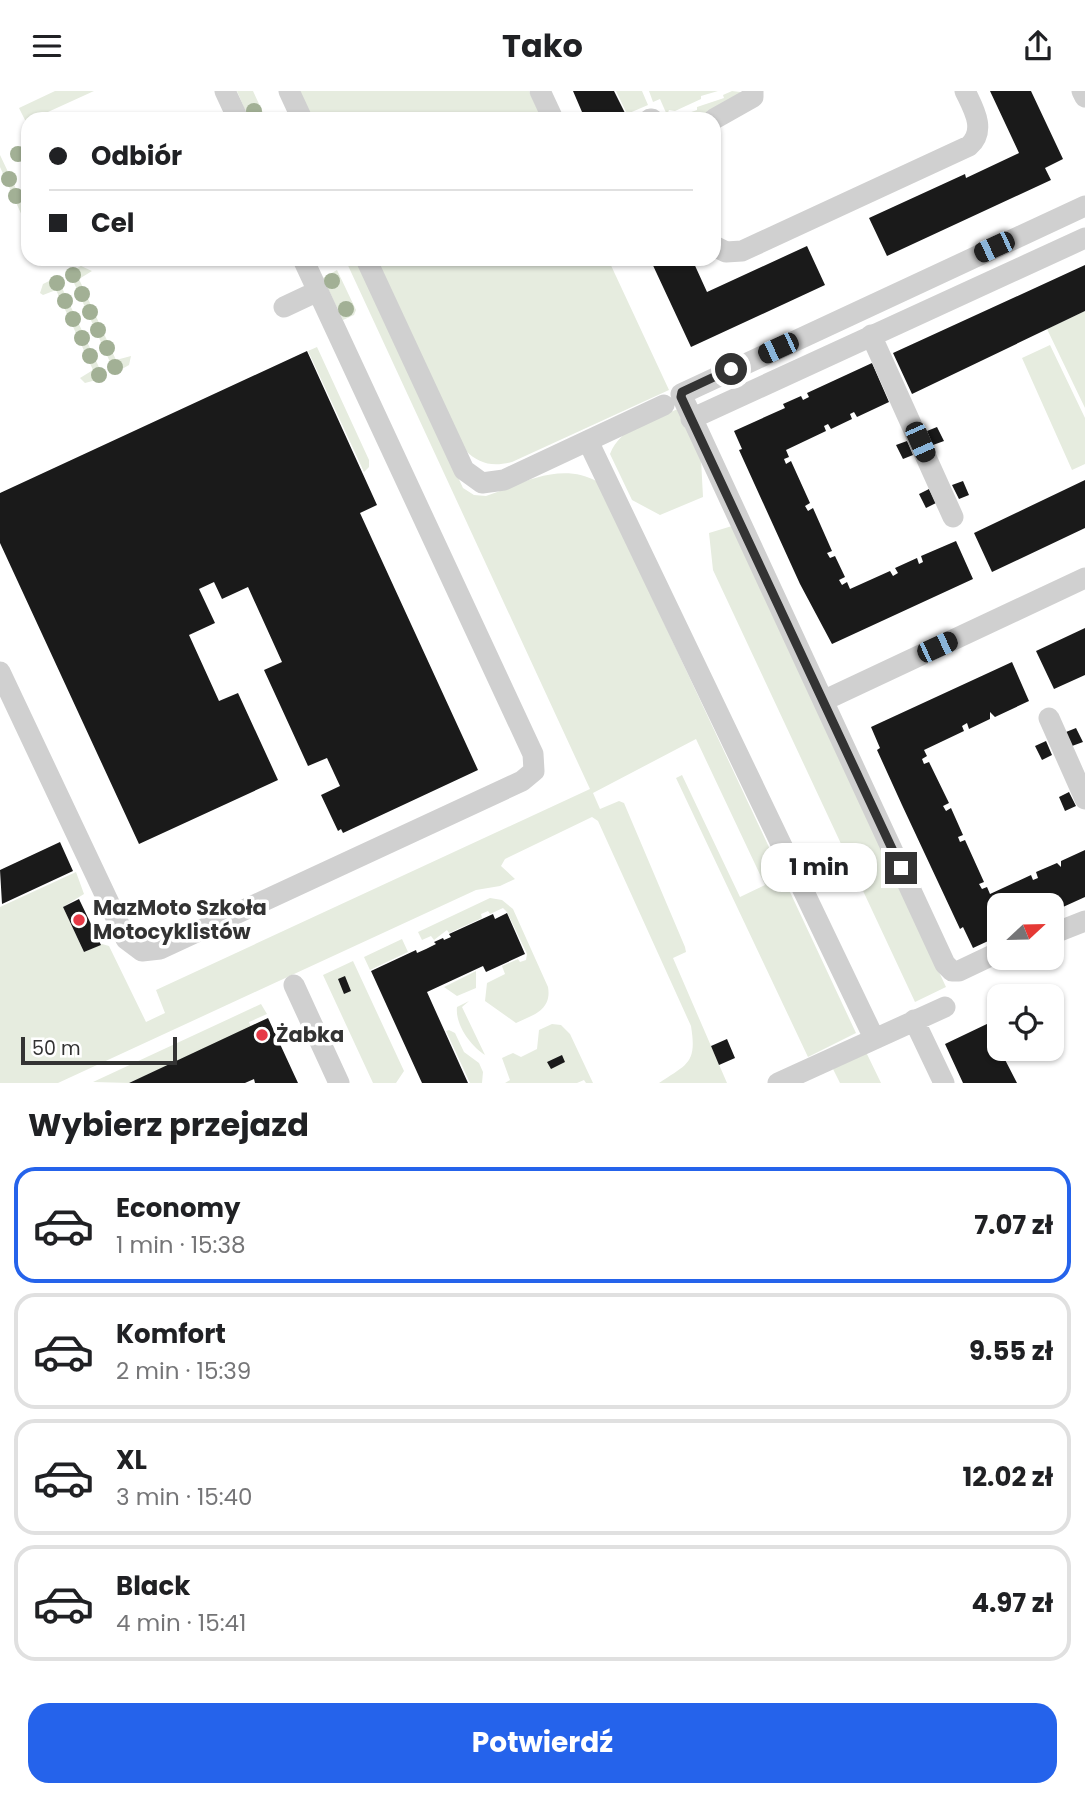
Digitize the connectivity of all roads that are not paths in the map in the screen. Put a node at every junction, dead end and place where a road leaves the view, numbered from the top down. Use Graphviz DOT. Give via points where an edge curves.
graph roads {
  1 [pos="225,91"];
  2 [pos="289,91"];
  3 [pos="540,91"];
  4 [pos="753,91"];
  5 [pos="965,91"];
  6 [pos="1082,91"];
  7 [pos="1085,97"];
  8 [pos="235,112"];
  9 [pos="299,112"];
  10 [pos="550,112"];
  11 [pos="721,116"];
  12 [pos="1085,205"];
  13 [pos="1085,238"];
  14 [pos="721,250"];
  15 [pos="306,266"];
  16 [pos="369,266"];
  17 [pos="318,291"];
  18 [pos="284,307"];
  19 [pos="871,335"];
  20 [pos="664,405"];
  21 [pos="691,419"];
  22 [pos="588,441"];
  23 [pos="953,517"];
  24 [pos="1085,578"];
  25 [pos="0,672"];
  26 [pos="825,700"];
  27 [pos="1049,718"];
  28 [pos="1085,799"];
  29 [pos="1084,924"];
  30 [pos="1064,930"];
  31 [pos="987,958"];
  32 [pos="294,985"];
  33 [pos="945,1007"];
  34 [pos="914,1020"];
  35 [pos="874,1038"];
  36 [pos="339,1083"];
  37 [pos="778,1083"];
  38 [pos="944,1083"];
  1 -- 8 [label="street"];
  2 -- 9 [label="street"];
  3 -- 10 [label="street"];
  4 -- 11 [label="street" via="744,104"];
  5 -- 14 [label="street" via="978,124 968,146 743,251"];
  6 -- 7 [label="street"];
  12 -- 21 [label="street" via="682,392"];
  13 -- 19 [label="street"];
  15 -- 17 [label="street"];
  16 -- 22 [label="street" via="464,470 482,483 504,480"];
  17 -- 18 [label="street"];
  17 -- 25 [label="street" via="533,754 534,771 523,781 160,949 142,951 127,939"];
  19 -- 21 [label="street"];
  19 -- 23 [label="street"];
  20 -- 22 [label="street"];
  21 -- 26 [label="street"];
  22 -- 35 [label="street"];
  24 -- 26 [label="street"];
  26 -- 31 [label="street" via="945,964 959,971"];
  27 -- 28 [label="street"];
  29 -- 30 [label="street"];
  32 -- 36 [label="street"];
  33 -- 34 [label="street"];
  34 -- 35 [label="street"];
  34 -- 38 [label="street"];
  35 -- 37 [label="street"];
}
